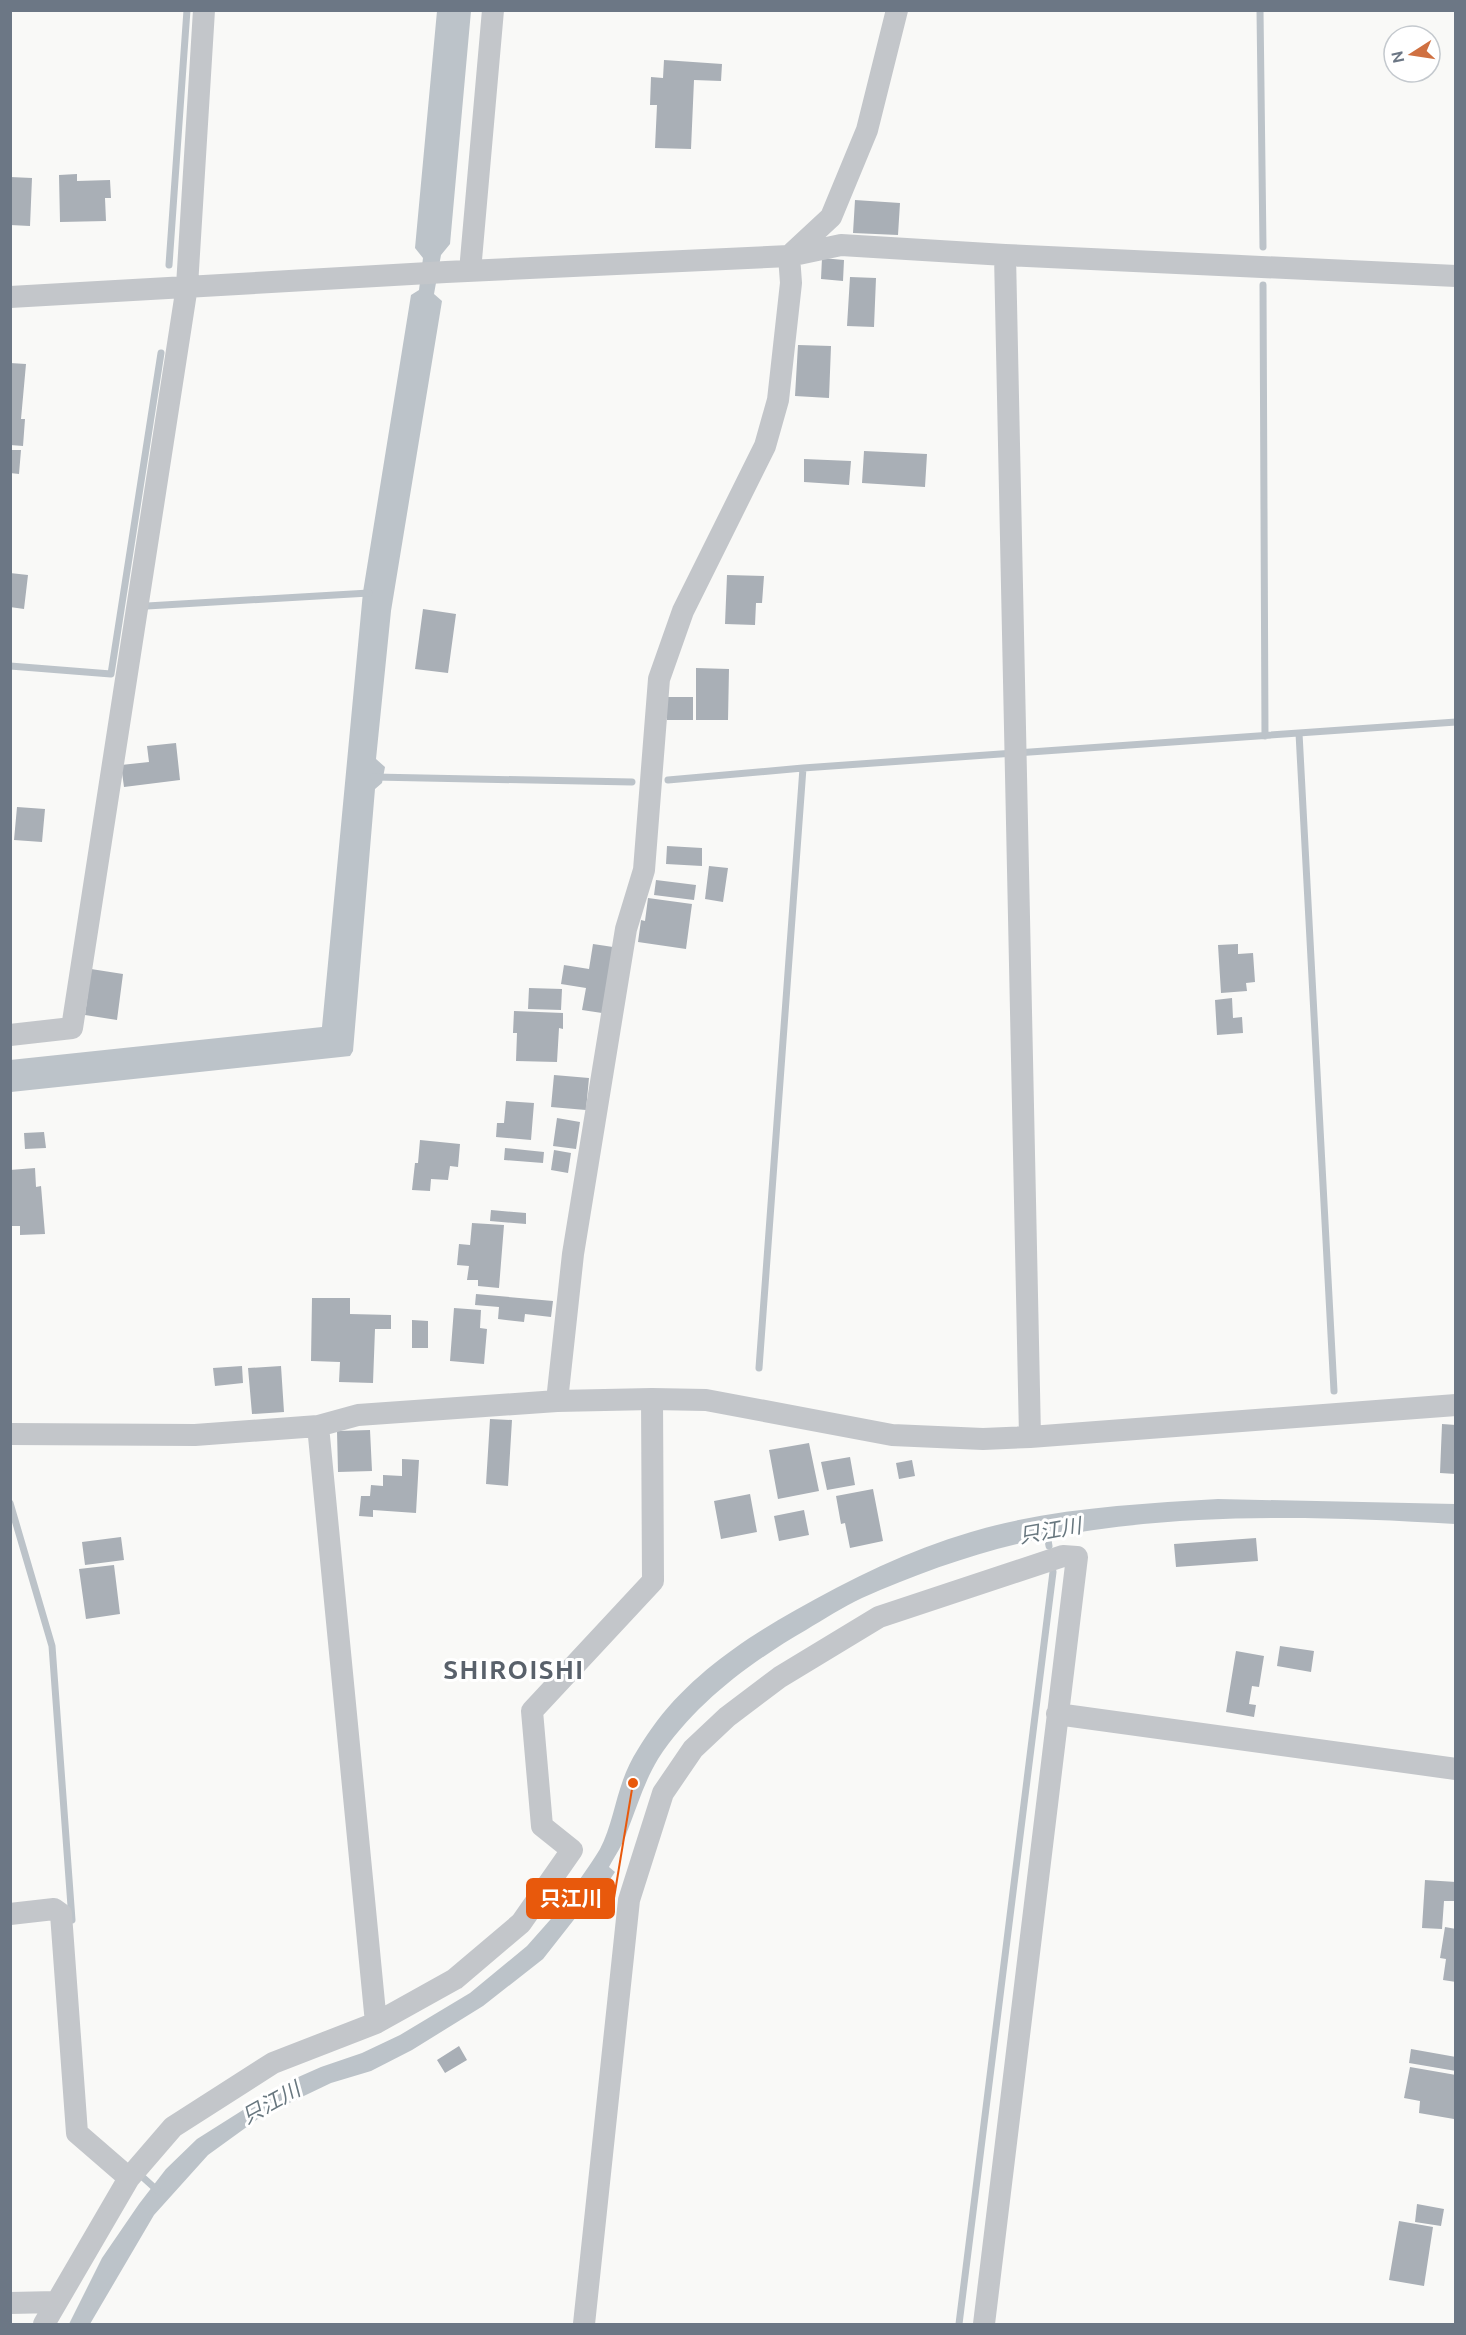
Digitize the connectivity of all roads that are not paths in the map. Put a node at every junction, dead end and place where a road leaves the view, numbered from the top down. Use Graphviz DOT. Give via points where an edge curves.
graph roads {
  1 [pos="204,10"];
  2 [pos="493,10"];
  3 [pos="897,10"];
  4 [pos="1005,255"];
  5 [pos="789,256"];
  6 [pos="470,271"];
  7 [pos="1455,276"];
  8 [pos="187,286"];
  9 [pos="10,297"];
  10 [pos="10,1035"];
  11 [pos="652,1400"];
  12 [pos="557,1401"];
  13 [pos="1455,1405"];
  14 [pos="318,1426"];
  15 [pos="10,1434"];
  16 [pos="1030,1437"];
  17 [pos="1057,1714"];
  18 [pos="1455,1769"];
  19 [pos="10,1914"];
  20 [pos="376,2023"];
  21 [pos="129,2178"];
  22 [pos="56,2302"];
  23 [pos="10,2303"];
  24 [pos="44,2325"];
  25 [pos="584,2325"];
  26 [pos="984,2325"];
  1 -- 8 [label="street"];
  2 -- 6 [label="street"];
  3 -- 5 [label="street" via="867,130 831,217"];
  4 -- 5 [label="street" via="840,245"];
  4 -- 7 [label="street"];
  4 -- 16 [label="street"];
  5 -- 6 [label="street"];
  5 -- 12 [label="street" via="791,283 778,400 765,446 683,611 659,679 644,870 626,929 584,1185"];
  6 -- 8 [label="street"];
  8 -- 9 [label="street"];
  8 -- 10 [label="street" via="72,1028"];
  11 -- 12 [label="street"];
  11 -- 16 [label="street" via="706,1400 892,1435"];
  11 -- 20 [label="street" via="653,1581 532,1711 542,1826 572,1850 521,1923 455,1978"];
  12 -- 14 [label="street" via="358,1415"];
  13 -- 16 [label="street"];
  14 -- 15 [label="street" via="195,1435"];
  14 -- 20 [label="street"];
  17 -- 18 [label="street"];
  17 -- 25 [label="street" via="1077,1557 1063,1556 879,1617 780,1677 693,1749 663,1793 629,1900"];
  17 -- 26 [label="street"];
  19 -- 21 [label="street" via="54,1909 61,1914 77,2133"];
  20 -- 21 [label="street" via="263,2069 172,2127"];
  21 -- 22 [label="street"];
  22 -- 23 [label="street"];
  22 -- 24 [label="street"];
}
